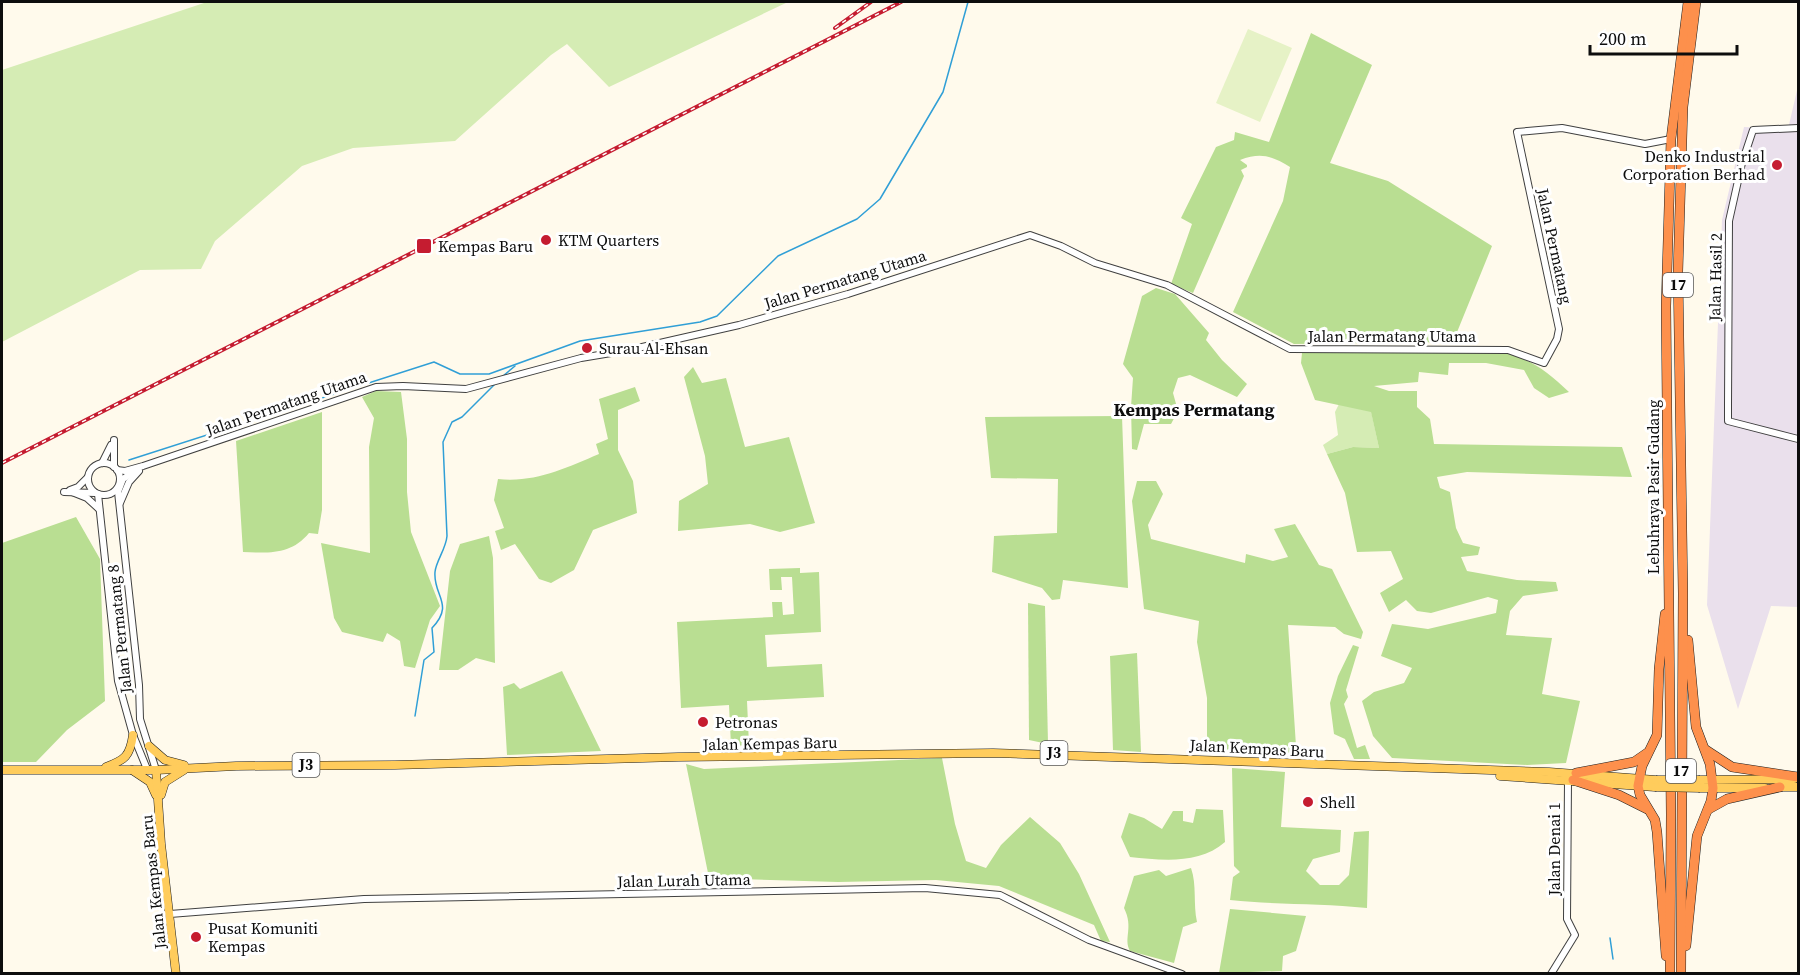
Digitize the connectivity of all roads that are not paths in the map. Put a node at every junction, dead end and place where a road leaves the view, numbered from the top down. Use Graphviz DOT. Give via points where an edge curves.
graph roads {
  1 [pos="1688,2"];
  2 [pos="1696,2"];
  3 [pos="1798,128"];
  4 [pos="1671,139"];
  5 [pos="1544,363"];
  6 [pos="1798,439"];
  7 [pos="102,463"];
  8 [pos="143,466"];
  9 [pos="115,468"];
  10 [pos="88,477"];
  11 [pos="119,483"];
  12 [pos="72,492"];
  13 [pos="97,494"];
  14 [pos="120,504"];
  15 [pos="101,512"];
  16 [pos="1669,573"];
  17 [pos="1683,593"];
  18 [pos="133,735"];
  19 [pos="1701,743"];
  20 [pos="149,746"];
  21 [pos="1652,747"];
  22 [pos="190,767"];
  23 [pos="99,769"];
  24 [pos="130,769"];
  25 [pos="2,770"];
  26 [pos="152,770"];
  27 [pos="1572,778"];
  28 [pos="1798,778"];
  29 [pos="1639,783"];
  30 [pos="1713,784"];
  31 [pos="1798,787"];
  32 [pos="1780,788"];
  33 [pos="159,805"];
  34 [pos="1707,811"];
  35 [pos="1651,813"];
  36 [pos="170,914"];
  37 [pos="176,974"];
  38 [pos="1182,974"];
  39 [pos="1551,974"];
  40 [pos="1669,974"];
  41 [pos="1682,974"];
  1 -- 4 [label="highway, Lebuhraya Pasir Gudang / 17"];
  2 -- 17 [label="highway, Lebuhraya Pasir Gudang / 17" via="1683,107 1678,272"];
  3 -- 6 [label="street, Jalan Hasil 2" via="1757,129 1749,136 1729,221 1728,421"];
  4 -- 5 [label="street, Jalan Permatang" via="1645,144 1562,128 1517,132 1558,328 1557,339"];
  4 -- 16 [label="highway, Lebuhraya Pasir Gudang / 17" via="1666,306"];
  5 -- 8 [label="street, Jalan Permatang Utama" via="1508,350 1290,349 1167,285 1095,263 1028,236 739,325 581,357 466,389 376,387"];
  7 -- 9 [label="street"];
  7 -- 9 [label="street" via="114,440"];
  7 -- 10 [label="street"];
  8 -- 9 [label="street, Jalan Permatang Utama" via="124,471"];
  8 -- 11 [label="street, Jalan Permatang Utama"];
  8 -- 14 [label="street" via="129,482"];
  9 -- 11 [label="street"];
  10 -- 12 [label="street" via="78,487 64,492"];
  10 -- 13 [label="street" via="89,486"];
  11 -- 13 [label="street" via="111,494"];
  11 -- 14 [label="street, Jalan Permatang 8"];
  12 -- 13 [label="street"];
  12 -- 15 [label="street" via="87,498"];
  13 -- 15 [label="street"];
  14 -- 20 [label="street, Jalan Permatang 8" via="140,719"];
  15 -- 18 [label="street" via="118,681"];
  16 -- 21 [label="highway" via="1657,735"];
  16 -- 40 [label="highway, Lebuhraya Pasir Gudang / 17"];
  17 -- 19 [label="highway" via="1692,699"];
  17 -- 41 [label="highway, Lebuhraya Pasir Gudang / 17"];
  18 -- 23 [label="main road" via="131,751 123,761"];
  18 -- 26 [label="street"];
  19 -- 28 [label="highway" via="1715,758 1732,767"];
  19 -- 30 [label="highway"];
  20 -- 22 [label="main road" via="165,760"];
  20 -- 26 [label="street, Jalan Permatang 8"];
  21 -- 27 [label="highway" via="1634,762"];
  21 -- 29 [label="highway"];
  22 -- 26 [label="main road, Jalan Kempas Baru / J3"];
  22 -- 27 [label="main road, Jalan Kempas Baru / J3" via="993,753"];
  22 -- 33 [label="main road" via="165,782"];
  23 -- 24 [label="main road, Jalan Kempas Baru / J3"];
  23 -- 25 [label="main road, Jalan Kempas Baru / J3"];
  24 -- 26 [label="main road, Jalan Kempas Baru / J3"];
  24 -- 33 [label="main road" via="150,782"];
  26 -- 33 [label="main road, Jalan Kempas Baru" via="159,788"];
  27 -- 29 [label="main road, Jalan Kempas Baru / J3"];
  27 -- 35 [label="highway" via="1619,795"];
  27 -- 39 [label="street, Jalan Denai 1" via="1567,919 1575,935"];
  28 -- 30 [label="main road, Jalan Kempas Baru / J3"];
  29 -- 30 [label="main road, Jalan Kempas Baru / J3, bridge"];
  29 -- 35 [label="highway" via="1640,795"];
  30 -- 32 [label="main road, Jalan Kempas Baru / J3"];
  30 -- 34 [label="highway"];
  31 -- 32 [label="main road, Jalan Kempas Baru / J3"];
  32 -- 34 [label="highway" via="1727,800"];
  33 -- 36 [label="main road, Jalan Kempas Baru"];
  34 -- 41 [label="highway" via="1697,836"];
  35 -- 40 [label="highway" via="1657,832"];
  36 -- 37 [label="main road, Jalan Kempas Baru"];
  36 -- 38 [label="street, Jalan Lurah Utama" via="364,899 925,888 1000,895 1089,940"];
}
